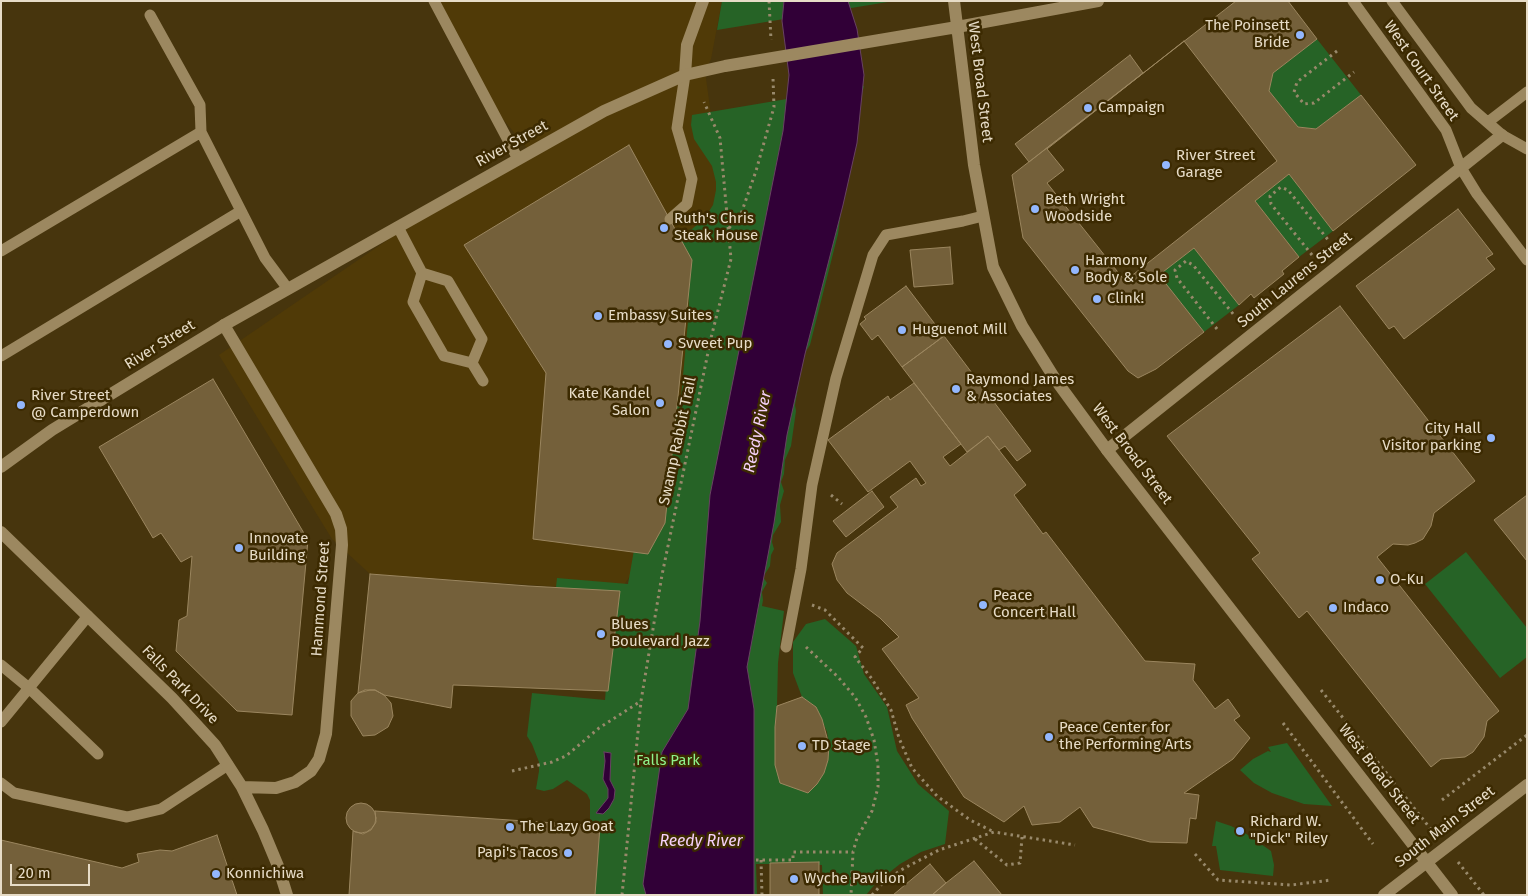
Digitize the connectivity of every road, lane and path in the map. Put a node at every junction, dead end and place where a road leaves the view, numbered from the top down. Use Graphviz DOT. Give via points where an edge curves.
graph roads {
  1 [pos="434,1"];
  2 [pos="703,1"];
  3 [pos="769,1"];
  4 [pos="954,1"];
  5 [pos="1098,1"];
  6 [pos="1353,1"];
  7 [pos="1392,1"];
  8 [pos="150,15"];
  9 [pos="956,27"];
  10 [pos="771,40"];
  11 [pos="1337,51"];
  12 [pos="772,69"];
  13 [pos="1354,72"];
  14 [pos="685,75"];
  15 [pos="1527,92"];
  16 [pos="704,102"];
  17 [pos="1488,122"];
  18 [pos="201,132"];
  19 [pos="1502,135"];
  20 [pos="1527,149"];
  21 [pos="518,159"];
  22 [pos="1461,168"];
  23 [pos="242,211"];
  24 [pos="983,216"];
  25 [pos="670,219"];
  26 [pos="398,227"];
  27 [pos="729,228"];
  28 [pos="1329,242"];
  29 [pos="1,251"];
  30 [pos="1312,255"];
  31 [pos="1527,260"];
  32 [pos="422,273"];
  33 [pos="288,289"];
  34 [pos="1234,315"];
  35 [pos="224,325"];
  36 [pos="1217,329"];
  37 [pos="1,356"];
  38 [pos="472,363"];
  39 [pos="483,381"];
  40 [pos="1107,450"];
  41 [pos="1,467"];
  42 [pos="1,532"];
  43 [pos="795,598"];
  44 [pos="88,616"];
  45 [pos="804,644"];
  46 [pos="786,647"];
  47 [pos="1,666"];
  48 [pos="29,688"];
  49 [pos="1321,690"];
  50 [pos="641,701"];
  51 [pos="1,722"];
  52 [pos="1283,723"];
  53 [pos="1527,735"];
  54 [pos="98,754"];
  55 [pos="228,765"];
  56 [pos="512,770"];
  57 [pos="1,783"];
  58 [pos="1527,785"];
  59 [pos="242,787"];
  60 [pos="1442,800"];
  61 [pos="994,832"];
  62 [pos="1022,837"];
  63 [pos="975,839"];
  64 [pos="1373,844"];
  65 [pos="1075,845"];
  66 [pos="1446,848"];
  67 [pos="853,852"];
  68 [pos="1195,854"];
  69 [pos="756,860"];
  70 [pos="761,860"];
  71 [pos="1427,862"];
  72 [pos="1330,880"];
  73 [pos="287,895"];
  74 [pos="622,895"];
  75 [pos="762,895"];
  76 [pos="851,895"];
  77 [pos="872,895"];
  78 [pos="1384,895"];
  79 [pos="1452,895"];
  80 [pos="1484,895"];
  1 -- 21 [label="lane"];
  2 -- 14 [label="street" via="687,45"];
  3 -- 10 [label="path"];
  4 -- 9 [label="street, West Broad Street"];
  5 -- 9 [label="street, River Street"];
  6 -- 22 [label="lane, West Court Street" via="1446,130"];
  7 -- 17 [label="lane, West Court Street" via="1472,108"];
  8 -- 18 [label="lane" via="200,105"];
  9 -- 14 [label="street, River Street"];
  9 -- 24 [label="street, West Broad Street"];
  11 -- 13 [label="path" via="1297,82 1294,92 1304,104 1314,103"];
  12 -- 27 [label="path" via="774,107 741,214"];
  14 -- 21 [label="street, River Street" via="604,111"];
  14 -- 25 [label="lane" via="677,128 692,179 687,204"];
  15 -- 17 [label="lane"];
  16 -- 27 [label="path, Swamp Rabbit Trail" via="720,138"];
  17 -- 19 [label="lane, West Court Street"];
  18 -- 23 [label="lane"];
  18 -- 29 [label="lane"];
  19 -- 20 [label="lane, West Court Street"];
  19 -- 22 [label="street, South Laurens Street"];
  21 -- 26 [label="street, River Street"];
  22 -- 31 [label="lane, West Court Street"];
  22 -- 40 [label="street, South Laurens Street"];
  23 -- 33 [label="lane" via="265,258"];
  23 -- 37 [label="lane"];
  24 -- 40 [label="street, West Broad Street" via="993,267 1022,326 1055,379"];
  24 -- 43 [label="lane" via="886,235 872,255 836,378 812,485"];
  26 -- 32 [label="lane"];
  26 -- 33 [label="street, River Street"];
  27 -- 50 [label="path, Swamp Rabbit Trail" via="731,259 711,338 662,575"];
  28 -- 30 [label="path" via="1288,190 1281,187 1270,196 1271,204"];
  32 -- 38 [label="lane" via="448,281 482,339"];
  32 -- 38 [label="lane" via="413,302 444,356"];
  33 -- 35 [label="street, River Street"];
  34 -- 36 [label="path" via="1193,265 1186,261 1175,270 1177,278"];
  35 -- 41 [label="street, River Street" via="52,430"];
  35 -- 59 [label="street, Hammond Street" via="336,514 342,545 326,734 319,759 312,771 295,782 276,788"];
  38 -- 39 [label="lane"];
  40 -- 71 [label="street, West Broad Street"];
  42 -- 44 [label="street, Falls Park Drive"];
  43 -- 46 [label="lane"];
  43 -- 61 [label="path" via="825,610 864,648 855,657 891,710 912,768 937,796 970,820"];
  44 -- 48 [label="lane"];
  44 -- 55 [label="street, Falls Park Drive" via="172,698"];
  45 -- 67 [label="path" via="855,697 874,740 878,787 872,811"];
  47 -- 48 [label="lane"];
  48 -- 51 [label="lane"];
  48 -- 54 [label="lane"];
  49 -- 66 [label="path"];
  50 -- 56 [label="path" via="599,728 566,756"];
  50 -- 74 [label="path, Swamp Rabbit Trail"];
  52 -- 64 [label="path"];
  53 -- 60 [label="path"];
  55 -- 57 [label="lane" via="161,809 127,817 14,793"];
  55 -- 59 [label="street, Falls Park Drive"];
  58 -- 66 [label="street, South Main Street"];
  59 -- 73 [label="street, Falls Park Drive" via="263,830"];
  61 -- 62 [label="path"];
  61 -- 63 [label="path"];
  62 -- 63 [label="path" via="1020,863 1007,865"];
  62 -- 65 [label="path"];
  63 -- 77 [label="path" via="939,850 908,866"];
  66 -- 71 [label="street, South Main Street"];
  66 -- 80 [label="path"];
  67 -- 70 [label="path" via="793,852 793,860"];
  67 -- 76 [label="path"];
  68 -- 72 [label="path" via="1218,880 1291,885"];
  69 -- 70 [label="path"];
  70 -- 75 [label="path"];
  71 -- 78 [label="street, South Main Street"];
  71 -- 79 [label="street, West Broad Street"];
}
